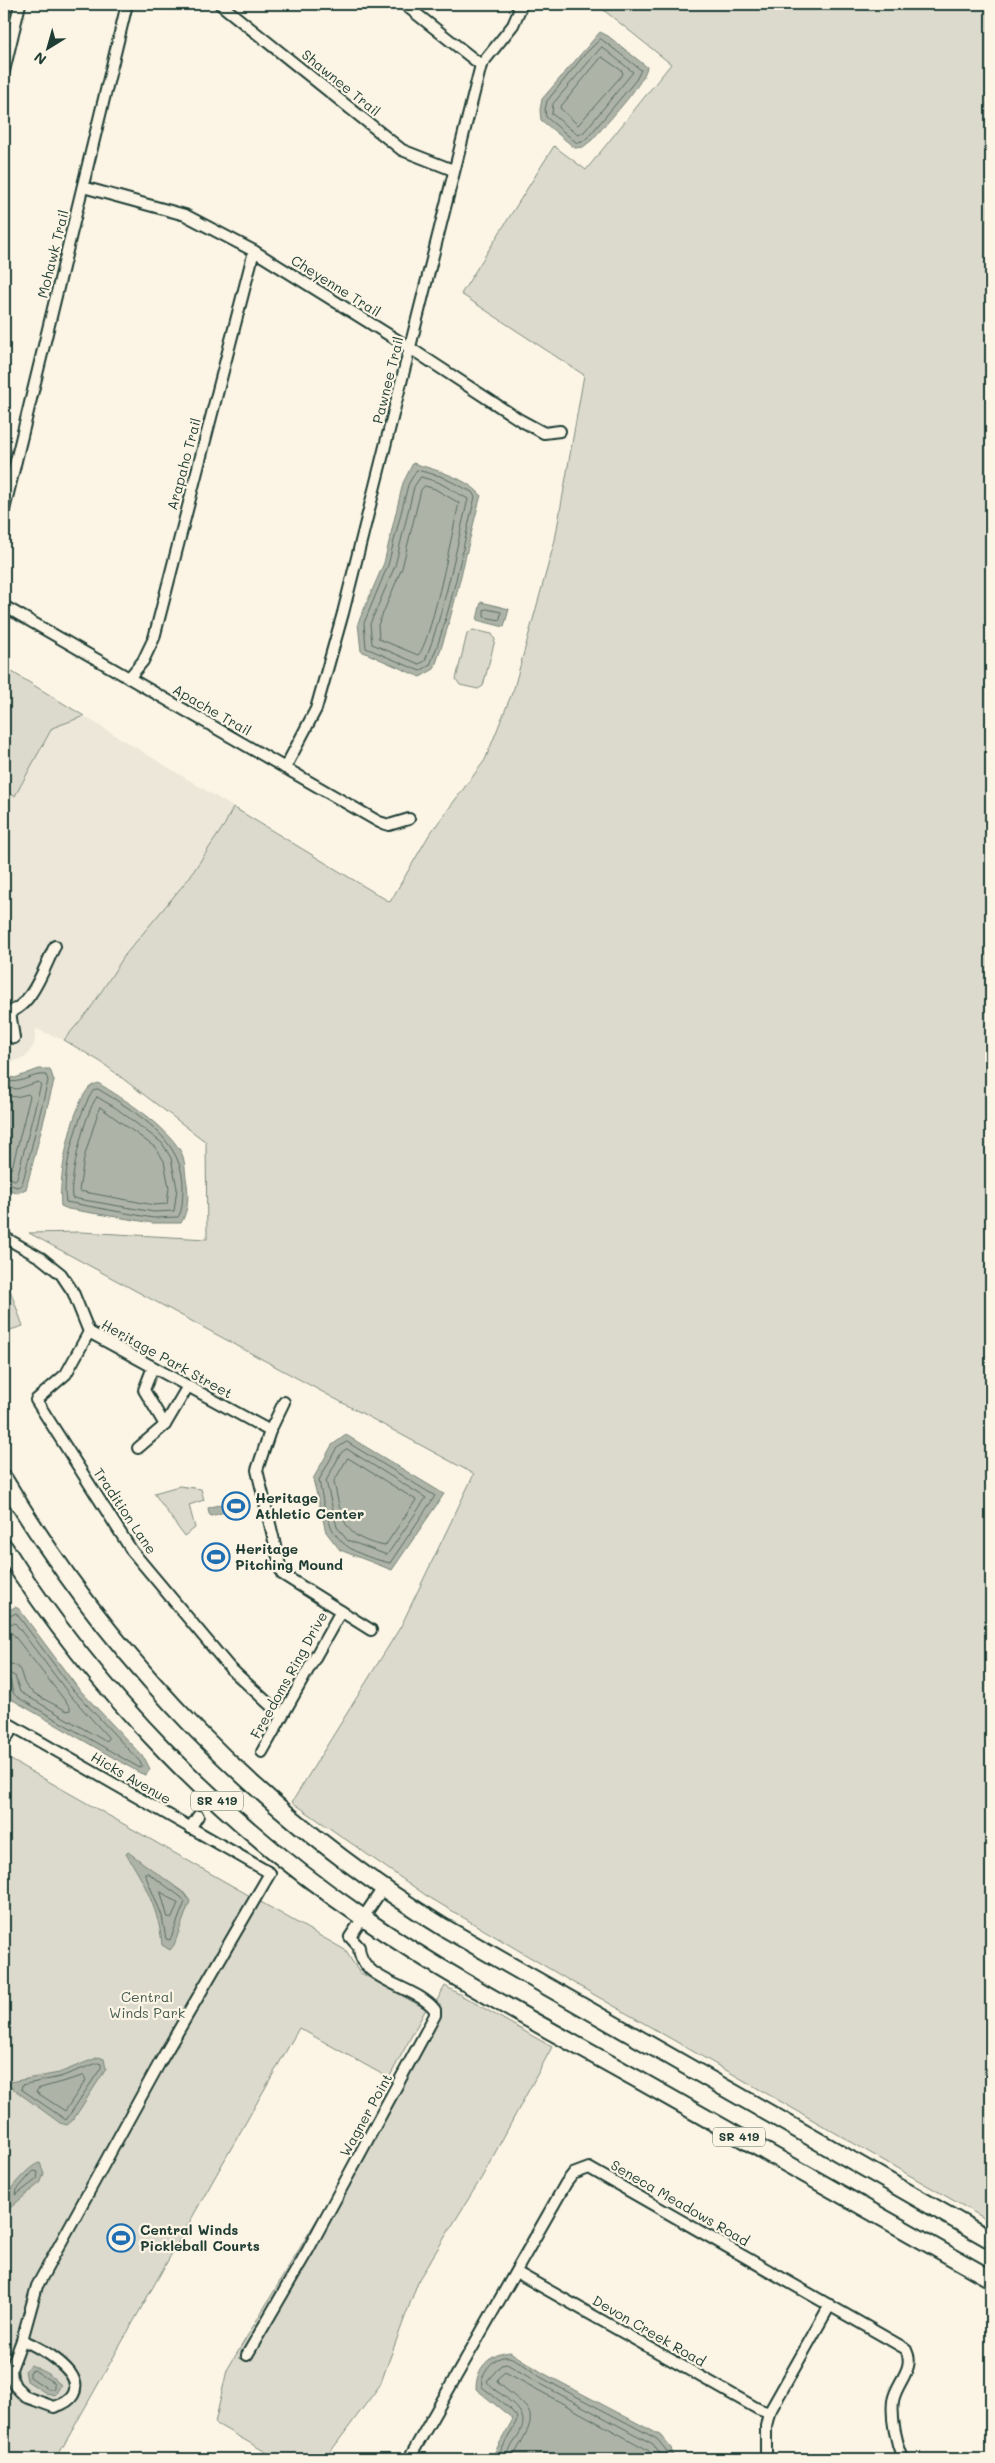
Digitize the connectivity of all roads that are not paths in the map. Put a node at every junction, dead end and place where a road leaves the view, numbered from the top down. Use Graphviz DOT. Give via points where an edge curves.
graph roads {
  1 [pos="20,4"];
  2 [pos="127,4"];
  3 [pos="220,4"];
  4 [pos="404,4"];
  5 [pos="516,4"];
  6 [pos="480,65"];
  7 [pos="4,71"];
  8 [pos="454,170"];
  9 [pos="83,187"];
  10 [pos="254,251"];
  11 [pos="410,348"];
  12 [pos="560,431"];
  13 [pos="4,510"];
  14 [pos="4,606"];
  15 [pos="129,678"];
  16 [pos="285,768"];
  17 [pos="409,819"];
  18 [pos="55,946"];
  19 [pos="7,1013"];
  20 [pos="14,1038"];
  21 [pos="4,1237"];
  22 [pos="89,1332"];
  23 [pos="152,1367"];
  24 [pos="188,1386"];
  25 [pos="284,1402"];
  26 [pos="165,1425"];
  27 [pos="270,1431"];
  28 [pos="138,1448"];
  29 [pos="4,1479"];
  30 [pos="4,1547"];
  31 [pos="340,1611"];
  32 [pos="371,1630"];
  33 [pos="282,1716"];
  34 [pos="4,1721"];
  35 [pos="14,1727"];
  36 [pos="4,1741"];
  37 [pos="262,1752"];
  38 [pos="198,1816"];
  39 [pos="190,1828"];
  40 [pos="383,1888"];
  41 [pos="363,1918"];
  42 [pos="991,2240"];
  43 [pos="516,2272"];
  44 [pos="991,2279"];
  45 [pos="830,2305"];
  46 [pos="22,2340"];
  47 [pos="247,2355"];
  48 [pos="769,2412"];
  49 [pos="409,2459"];
  50 [pos="766,2459"];
  51 [pos="903,2459"];
  1 -- 7 [label="street"];
  2 -- 9 [label="street, Mohawk Trail"];
  3 -- 8 [label="street, Shawnee Trail" via="402,150"];
  4 -- 6 [label="street"];
  5 -- 6 [label="street, Pawnee Trail" via="520,9 513,25"];
  6 -- 8 [label="street, Pawnee Trail"];
  8 -- 11 [label="street, Pawnee Trail"];
  9 -- 10 [label="street, Cheyenne Trail" via="185,215"];
  9 -- 13 [label="street, Mohawk Trail"];
  10 -- 11 [label="street, Cheyenne Trail"];
  10 -- 15 [label="street, Arapaho Trail" via="154,638 144,660"];
  11 -- 12 [label="street, Cheyenne Trail" via="536,429 544,433"];
  11 -- 16 [label="street, Pawnee Trail" via="316,710"];
  14 -- 15 [label="street, Apache Trail"];
  15 -- 16 [label="street, Apache Trail"];
  16 -- 17 [label="street, Apache Trail" via="379,822 389,826"];
  18 -- 19 [label="street" via="30,995 19,1008"];
  19 -- 20 [label="street"];
  21 -- 22 [label="street, Heritage Park Street" via="41,1258 61,1274 73,1292"];
  22 -- 23 [label="street, Heritage Park Street"];
  22 -- 33 [label="street, Tradition Lane" via="66,1374 36,1400 132,1551 230,1668"];
  23 -- 24 [label="street, Heritage Park Street"];
  23 -- 26 [label="street" via="144,1390"];
  24 -- 26 [label="street"];
  24 -- 27 [label="street, Heritage Park Street"];
  25 -- 27 [label="street"];
  26 -- 28 [label="street"];
  27 -- 31 [label="street" via="257,1470 282,1574"];
  29 -- 40 [label="main road, SR 419" via="86,1603 163,1696 272,1802"];
  30 -- 41 [label="main road, SR 419" via="83,1657 167,1752 258,1838"];
  31 -- 32 [label="street"];
  31 -- 33 [label="street, Freedoms Ring Drive"];
  33 -- 37 [label="street, Freedoms Ring Drive"];
  34 -- 35 [label="street, Hicks Avenue"];
  35 -- 36 [label="street"];
  35 -- 39 [label="street, Hicks Avenue"];
  38 -- 39 [label="street"];
  39 -- 46 [label="street, Hicks Avenue" via="270,1873 159,2064 37,2286"];
  40 -- 41 [label="street"];
  40 -- 42 [label="main road, SR 419" via="481,1949"];
  41 -- 44 [label="main road, SR 419" via="487,1994"];
  41 -- 47 [label="street, Wagner Point" via="350,1937 359,1947 364,1965 380,1977 425,1999 435,2010 435,2015 308,2250"];
  43 -- 45 [label="street, Seneca Meadows Road" via="566,2183 573,2174 589,2168"];
  43 -- 48 [label="street, Devon Creek Road" via="758,2409"];
  43 -- 49 [label="street, Seneca Meadows Road"];
  45 -- 48 [label="street"];
  45 -- 51 [label="street, Seneca Meadows Road" via="898,2343 908,2355 906,2373 893,2399 892,2413"];
  46 -- 46 [label="street" via="72,2373 75,2389 67,2402 46,2406 26,2397 15,2386 11,2369"];
  48 -- 50 [label="street"];
}
